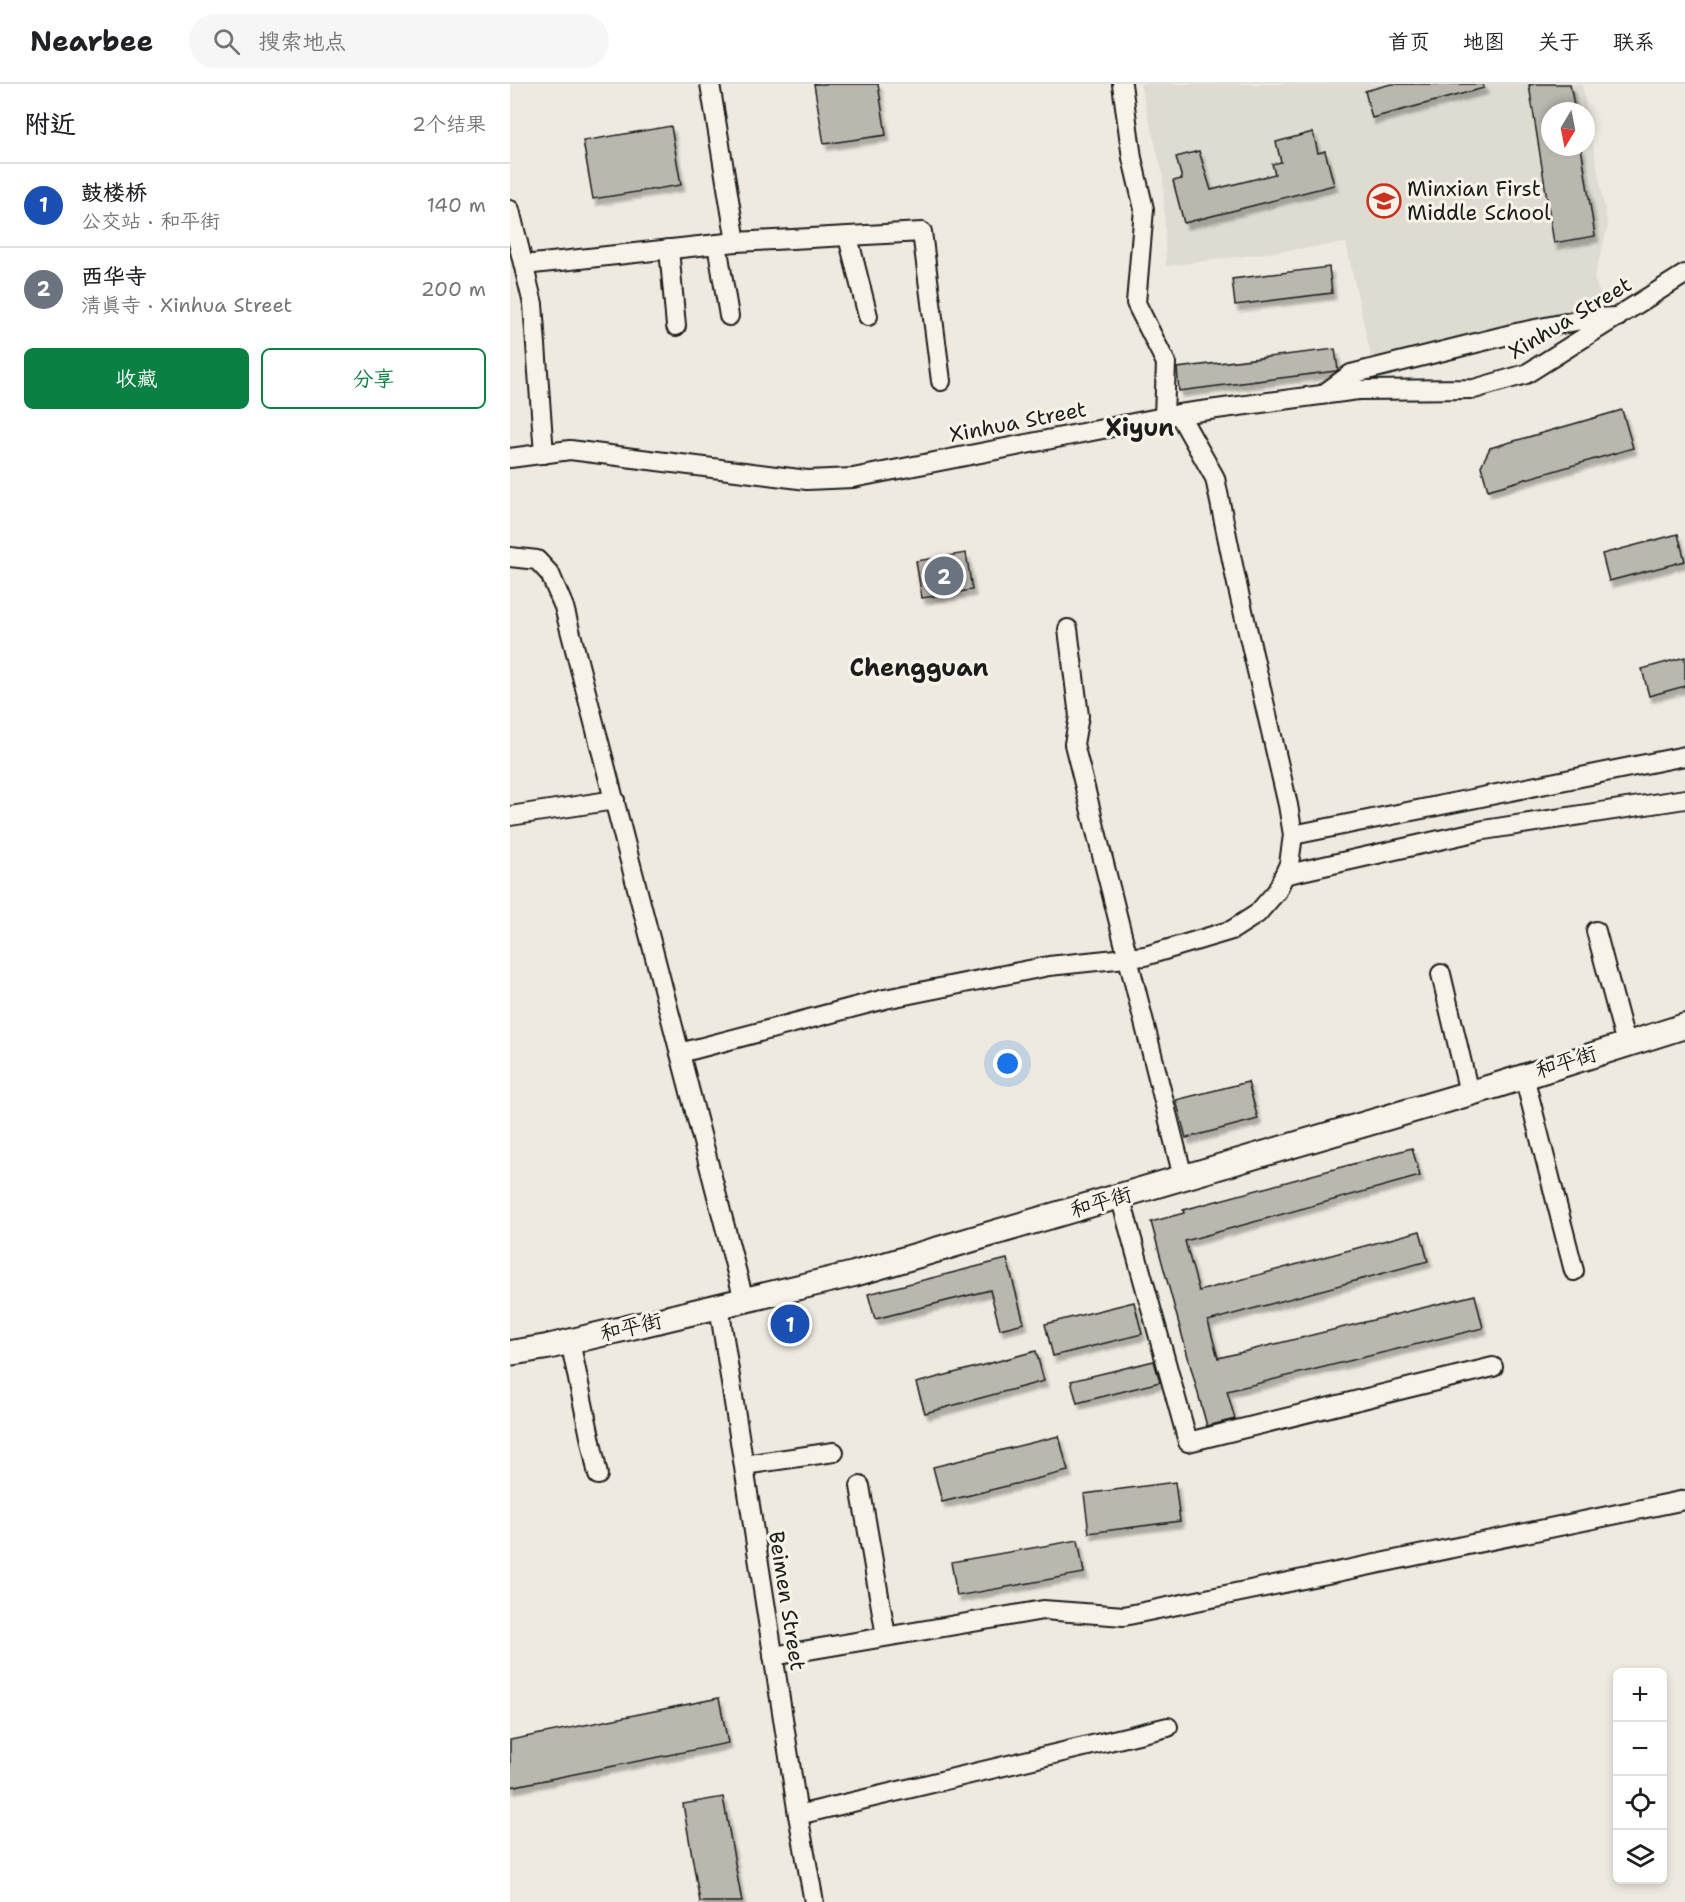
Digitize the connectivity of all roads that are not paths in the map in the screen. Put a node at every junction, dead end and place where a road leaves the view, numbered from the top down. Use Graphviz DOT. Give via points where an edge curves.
graph roads {
  1 [pos="710,84"];
  2 [pos="1122,84"];
  3 [pos="510,210"];
  4 [pos="848,237"];
  5 [pos="736,242"];
  6 [pos="717,244"];
  7 [pos="669,249"];
  8 [pos="524,265"];
  9 [pos="1685,274"];
  10 [pos="729,316"];
  11 [pos="868,316"];
  12 [pos="1618,317"];
  13 [pos="676,326"];
  14 [pos="941,381"];
  15 [pos="1324,394"];
  16 [pos="1172,415"];
  17 [pos="544,454"];
  18 [pos="510,458"];
  19 [pos="510,557"];
  20 [pos="1068,629"];
  21 [pos="1685,756"];
  22 [pos="1685,799"];
  23 [pos="615,800"];
  24 [pos="510,816"];
  25 [pos="1293,835"];
  26 [pos="1284,875"];
  27 [pos="1596,931"];
  28 [pos="1126,958"];
  29 [pos="1441,974"];
  30 [pos="1685,1026"];
  31 [pos="1626,1044"];
  32 [pos="680,1053"];
  33 [pos="1524,1076"];
  34 [pos="1469,1093"];
  35 [pos="1183,1178"];
  36 [pos="1120,1196"];
  37 [pos="1574,1271"];
  38 [pos="744,1300"];
  39 [pos="719,1306"];
  40 [pos="570,1341"];
  41 [pos="510,1353"];
  42 [pos="1493,1367"];
  43 [pos="834,1452"];
  44 [pos="744,1465"];
  45 [pos="598,1475"];
  46 [pos="860,1486"];
  47 [pos="1685,1500"];
  48 [pos="886,1636"];
  49 [pos="773,1656"];
  50 [pos="1168,1728"];
  51 [pos="798,1815"];
  52 [pos="814,1902"];
  1 -- 5 [label="street"];
  2 -- 16 [label="street" via="1144,209 1136,303 1166,363"];
  3 -- 8 [label="street"];
  4 -- 5 [label="street"];
  4 -- 11 [label="street"];
  4 -- 14 [label="street" via="922,232"];
  5 -- 6 [label="street"];
  6 -- 7 [label="street"];
  6 -- 10 [label="street"];
  7 -- 8 [label="street"];
  7 -- 13 [label="street"];
  8 -- 17 [label="street" via="533,304"];
  9 -- 12 [label="street, Xinhua Street"];
  12 -- 15 [label="street" via="1591,318 1516,333 1351,374"];
  12 -- 15 [label="street, Xinhua Street" via="1527,374 1474,389"];
  15 -- 16 [label="street, Xinhua Street"];
  16 -- 17 [label="street, Xinhua Street" via="853,478 807,480 570,450"];
  16 -- 25 [label="street" via="1215,478"];
  17 -- 18 [label="street, Xinhua Street"];
  19 -- 23 [label="street" via="537,561 550,574 564,607"];
  20 -- 28 [label="street" via="1079,716 1074,744"];
  21 -- 25 [label="street"];
  22 -- 26 [label="street" via="1484,830"];
  23 -- 24 [label="street"];
  23 -- 32 [label="street"];
  25 -- 26 [label="street"];
  26 -- 28 [label="street" via="1277,891 1257,914 1232,930"];
  27 -- 31 [label="street"];
  28 -- 32 [label="street" via="1049,966 885,999"];
  28 -- 35 [label="street"];
  29 -- 34 [label="street"];
  30 -- 31 [label="main road, 和平街"];
  31 -- 33 [label="main road, 和平街"];
  32 -- 38 [label="street"];
  33 -- 34 [label="main road, 和平街"];
  33 -- 37 [label="street"];
  34 -- 35 [label="main road, 和平街"];
  35 -- 36 [label="main road, 和平街"];
  36 -- 38 [label="main road, 和平街" via="854,1274"];
  36 -- 42 [label="street" via="1188,1442"];
  38 -- 39 [label="main road, 和平街"];
  39 -- 40 [label="main road, 和平街"];
  39 -- 44 [label="street, Beimen Street"];
  40 -- 41 [label="main road, 和平街"];
  40 -- 45 [label="street"];
  43 -- 44 [label="street"];
  44 -- 49 [label="street, Beimen Street"];
  46 -- 48 [label="street"];
  47 -- 48 [label="street" via="1124,1616 1043,1610"];
  48 -- 49 [label="street"];
  49 -- 51 [label="street, Beimen Street"];
  50 -- 51 [label="street"];
  51 -- 52 [label="street, Beimen Street"];
}
